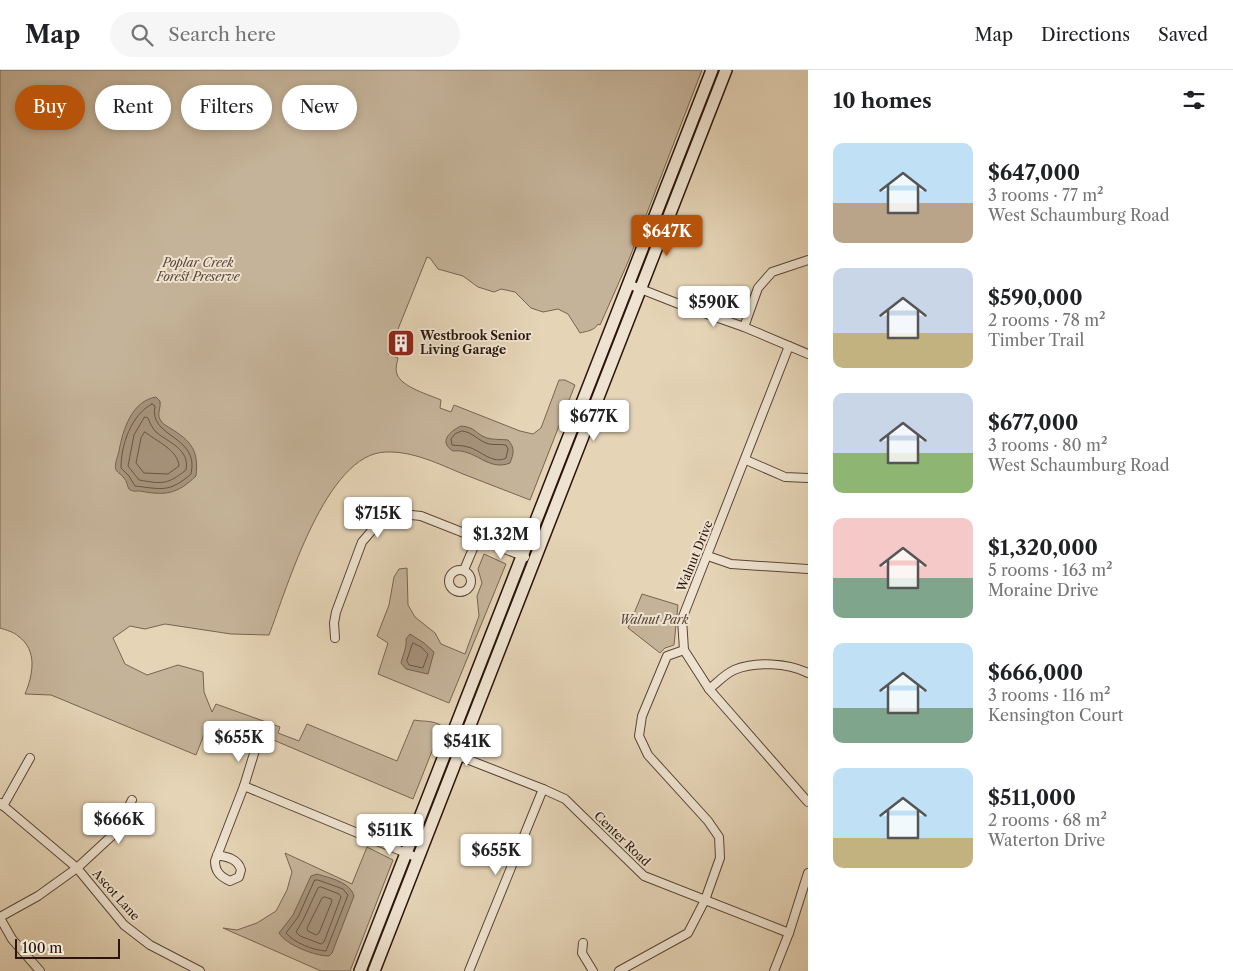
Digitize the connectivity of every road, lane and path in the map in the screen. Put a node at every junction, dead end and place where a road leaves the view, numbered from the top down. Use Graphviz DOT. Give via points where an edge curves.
graph roads {
  1 [pos="712,70"];
  2 [pos="726,70"];
  3 [pos="808,260"];
  4 [pos="628,284"];
  5 [pos="641,288"];
  6 [pos="744,327"];
  7 [pos="789,346"];
  8 [pos="808,354"];
  9 [pos="746,460"];
  10 [pos="808,478"];
  11 [pos="382,507"];
  12 [pos="387,518"];
  13 [pos="477,538"];
  14 [pos="522,556"];
  15 [pos="708,556"];
  16 [pos="534,561"];
  17 [pos="808,569"];
  18 [pos="464,570"];
  19 [pos="335,638"];
  20 [pos="684,650"];
  21 [pos="808,673"];
  22 [pos="709,689"];
  23 [pos="256,747"];
  24 [pos="446,751"];
  25 [pos="458,756"];
  26 [pos="30,758"];
  27 [pos="244,786"];
  28 [pos="543,788"];
  29 [pos="132,800"];
  30 [pos="808,802"];
  31 [pos="2,805"];
  32 [pos="406,853"];
  33 [pos="217,855"];
  34 [pos="418,858"];
  35 [pos="77,868"];
  36 [pos="808,873"];
  37 [pos="705,900"];
  38 [pos="0,917"];
  39 [pos="790,933"];
  40 [pos="583,943"];
  41 [pos="40,971"];
  42 [pos="200,971"];
  43 [pos="360,971"];
  44 [pos="374,971"];
  45 [pos="469,971"];
  46 [pos="593,971"];
  47 [pos="619,971"];
  48 [pos="774,971"];
  1 -- 4 [label="main road"];
  2 -- 5 [label="main road"];
  3 -- 6 [label="street" via="772,272 758,288"];
  4 -- 5 [label="street"];
  4 -- 14 [label="main road"];
  5 -- 6 [label="street"];
  5 -- 16 [label="main road"];
  6 -- 7 [label="street"];
  7 -- 8 [label="street"];
  7 -- 9 [label="street, Walnut Drive"];
  9 -- 10 [label="street" via="785,477"];
  9 -- 15 [label="street, Walnut Drive"];
  11 -- 12 [label="street"];
  12 -- 13 [label="street" via="413,514"];
  12 -- 19 [label="street" via="381,520 362,542 336,612"];
  13 -- 14 [label="street"];
  13 -- 18 [label="street"];
  14 -- 16 [label="street"];
  14 -- 24 [label="main road"];
  15 -- 17 [label="street" via="731,564"];
  15 -- 20 [label="street, Walnut Drive" via="682,619"];
  16 -- 25 [label="main road"];
  20 -- 22 [label="street, Walnut Drive"];
  20 -- 37 [label="street" via="667,656 642,716 639,736 648,756 719,837 720,858"];
  21 -- 22 [label="street" via="796,667 754,664 733,670"];
  22 -- 30 [label="street, Walnut Drive"];
  23 -- 27 [label="street"];
  24 -- 25 [label="street, Center Road"];
  24 -- 32 [label="main road"];
  25 -- 28 [label="street, Center Road"];
  25 -- 34 [label="main road"];
  26 -- 31 [label="street"];
  27 -- 32 [label="street"];
  27 -- 33 [label="street"];
  28 -- 37 [label="street, Center Road" via="565,799 644,876"];
  28 -- 45 [label="street"];
  29 -- 35 [label="street" via="116,832"];
  31 -- 35 [label="street, Ascot Lane"];
  32 -- 34 [label="street"];
  32 -- 43 [label="main road"];
  34 -- 44 [label="main road"];
  35 -- 38 [label="street" via="38,896"];
  35 -- 42 [label="street, Ascot Lane" via="124,925 150,945"];
  36 -- 39 [label="street"];
  37 -- 39 [label="street, Center Road"];
  37 -- 47 [label="street" via="688,933"];
  38 -- 41 [label="street" via="12,938"];
  39 -- 48 [label="street"];
  40 -- 46 [label="street" via="582,953"];
}
